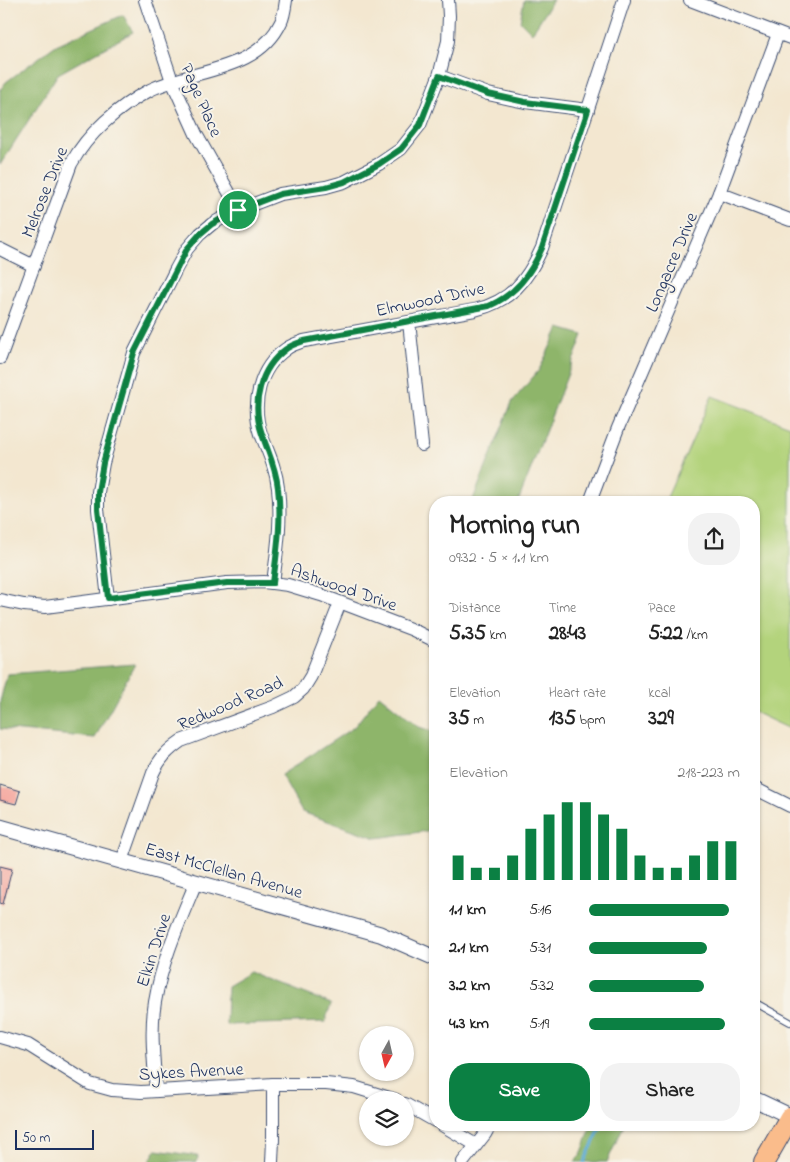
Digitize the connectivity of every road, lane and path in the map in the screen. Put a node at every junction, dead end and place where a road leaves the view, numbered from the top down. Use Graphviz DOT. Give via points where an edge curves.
graph roads {
  1 [pos="146,0"];
  2 [pos="286,0"];
  3 [pos="448,0"];
  4 [pos="624,0"];
  5 [pos="690,0"];
  6 [pos="784,36"];
  7 [pos="439,76"];
  8 [pos="172,82"];
  9 [pos="588,110"];
  10 [pos="720,193"];
  11 [pos="238,210"];
  12 [pos="790,220"];
  13 [pos="0,250"];
  14 [pos="34,266"];
  15 [pos="408,322"];
  16 [pos="0,358"];
  17 [pos="422,445"];
  18 [pos="592,496"];
  19 [pos="273,583"];
  20 [pos="108,598"];
  21 [pos="0,600"];
  22 [pos="340,602"];
  23 [pos="429,638"];
  24 [pos="760,791"];
  25 [pos="790,806"];
  26 [pos="0,827"];
  27 [pos="122,861"];
  28 [pos="196,882"];
  29 [pos="429,955"];
  30 [pos="760,1005"];
  31 [pos="790,1022"];
  32 [pos="0,1037"];
  33 [pos="273,1084"];
  34 [pos="156,1091"];
  35 [pos="367,1091"];
  36 [pos="760,1102"];
  37 [pos="414,1109"];
  38 [pos="790,1117"];
  39 [pos="429,1118"];
  40 [pos="452,1131"];
  41 [pos="486,1131"];
  42 [pos="476,1145"];
  43 [pos="272,1162"];
  44 [pos="463,1162"];
  45 [pos="764,1162"];
  1 -- 8 [label="street, Page Place"];
  2 -- 8 [label="street, Melrose Drive" via="282,21 257,52 231,64"];
  3 -- 7 [label="street" via="448,41"];
  4 -- 9 [label="street, Elmwood Drive"];
  5 -- 6 [label="street"];
  6 -- 10 [label="street, Longacre Drive"];
  7 -- 9 [label="street" via="498,96"];
  7 -- 11 [label="street" via="420,125 401,149 379,164 344,182 280,194"];
  8 -- 11 [label="street, Page Place"];
  8 -- 14 [label="street, Melrose Drive" via="150,91 124,108 81,146 71,164"];
  9 -- 15 [label="street, Elmwood Drive" via="542,248 525,279 508,296 489,306"];
  10 -- 12 [label="street"];
  10 -- 18 [label="street, Longacre Drive" via="618,428"];
  11 -- 20 [label="street" via="212,224 187,249 134,353 98,492"];
  13 -- 14 [label="street"];
  14 -- 16 [label="street, Melrose Drive"];
  15 -- 17 [label="street"];
  15 -- 19 [label="street, Elmwood Drive" via="304,341 288,348 264,375 257,396 257,414 275,471 280,513"];
  19 -- 20 [label="street, Ashwood Drive" via="227,583"];
  19 -- 22 [label="street, Ashwood Drive"];
  20 -- 21 [label="street, Ashwood Drive" via="45,607"];
  22 -- 23 [label="street, Ashwood Drive"];
  22 -- 27 [label="street, Redwood Road" via="310,676 294,697 182,741 159,760"];
  24 -- 25 [label="street"];
  26 -- 27 [label="street, East McClellan Avenue"];
  27 -- 28 [label="street, East McClellan Avenue"];
  28 -- 29 [label="street, East McClellan Avenue" via="380,934"];
  28 -- 34 [label="street, Elkin Drive" via="168,953 155,1004"];
  30 -- 31 [label="lane"];
  32 -- 34 [label="street, Sykes Avenue" via="28,1045 90,1084 112,1090"];
  33 -- 34 [label="street, Sykes Avenue"];
  33 -- 35 [label="street, Sykes Avenue" via="326,1084"];
  33 -- 43 [label="street"];
  36 -- 38 [label="street"];
  37 -- 39 [label="street"];
  38 -- 45 [label="main road"];
  40 -- 42 [label="street"];
  41 -- 42 [label="street"];
  42 -- 44 [label="street"];
}
